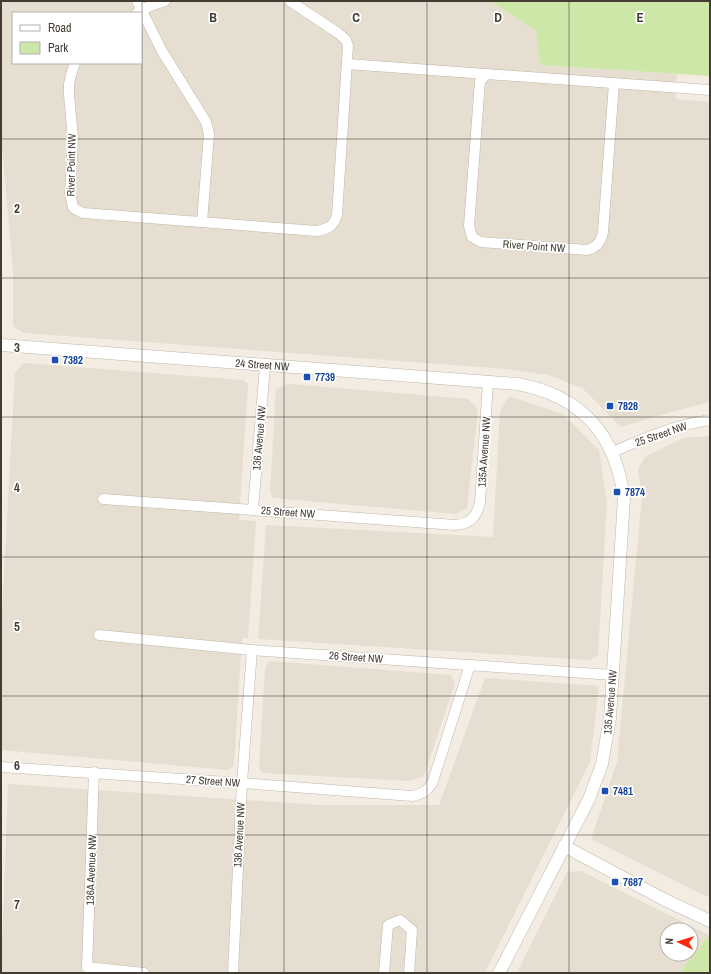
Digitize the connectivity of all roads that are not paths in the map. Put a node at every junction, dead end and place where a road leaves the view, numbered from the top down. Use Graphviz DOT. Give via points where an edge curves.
graph roads {
  1 [pos="137,1"];
  2 [pos="165,1"];
  3 [pos="290,1"];
  4 [pos="140,12"];
  5 [pos="142,15"];
  6 [pos="75,64"];
  7 [pos="347,64"];
  8 [pos="486,75"];
  9 [pos="614,83"];
  10 [pos="710,90"];
  11 [pos="202,222"];
  12 [pos="1,346"];
  13 [pos="265,366"];
  14 [pos="488,382"];
  15 [pos="587,417"];
  16 [pos="710,420"];
  17 [pos="613,452"];
  18 [pos="103,499"];
  19 [pos="253,509"];
  20 [pos="472,520"];
  21 [pos="99,635"];
  22 [pos="252,650"];
  23 [pos="470,665"];
  24 [pos="613,675"];
  25 [pos="1,767"];
  26 [pos="94,772"];
  27 [pos="242,783"];
  28 [pos="564,846"];
  29 [pos="710,921"];
  30 [pos="144,973"];
  31 [pos="233,973"];
  32 [pos="384,973"];
  33 [pos="409,973"];
  34 [pos="499,973"];
  1 -- 4 [label="street"];
  2 -- 4 [label="street"];
  3 -- 7 [label="street, River Point NW" via="346,40"];
  5 -- 11 [label="street" via="204,116 208,128"];
  6 -- 11 [label="street, River Point NW" via="69,95 72,140 70,194 73,207 83,213"];
  7 -- 8 [label="street"];
  7 -- 11 [label="street, River Point NW" via="337,215 330,227 317,230"];
  8 -- 9 [label="street"];
  8 -- 9 [label="street, River Point NW" via="480,81 469,226 472,237 481,242 587,250 597,245 603,232"];
  9 -- 10 [label="street"];
  12 -- 13 [label="street, 24 Street NW"];
  13 -- 14 [label="street, 24 Street NW"];
  13 -- 19 [label="street, 136 Avenue NW"];
  14 -- 15 [label="street, 24 Street NW" via="518,384 563,398"];
  14 -- 20 [label="street, 135A Avenue NW" via="480,502 477,514"];
  15 -- 17 [label="street, 135 Avenue NW" via="598,428"];
  16 -- 17 [label="street, 25 Street NW" via="687,423"];
  17 -- 24 [label="street, 135 Avenue NW" via="619,468 624,499"];
  18 -- 19 [label="street, 25 Street NW"];
  19 -- 20 [label="street, 25 Street NW" via="455,525"];
  21 -- 22 [label="street, 26 Street NW"];
  22 -- 23 [label="street, 26 Street NW"];
  22 -- 27 [label="street, 136 Avenue NW"];
  23 -- 24 [label="street, 26 Street NW"];
  23 -- 27 [label="street, 27 Street NW" via="433,781 430,788 424,792 412,796"];
  24 -- 28 [label="street, 135 Avenue NW" via="610,718 602,764 588,799"];
  25 -- 26 [label="street, 27 Street NW"];
  26 -- 27 [label="street, 27 Street NW"];
  26 -- 30 [label="street, 136A Avenue NW" via="87,967"];
  27 -- 31 [label="street, 136 Avenue NW"];
  28 -- 29 [label="street"];
  28 -- 34 [label="street, 135 Avenue NW"];
  32 -- 33 [label="street" via="388,925 400,920 412,930"];
}
